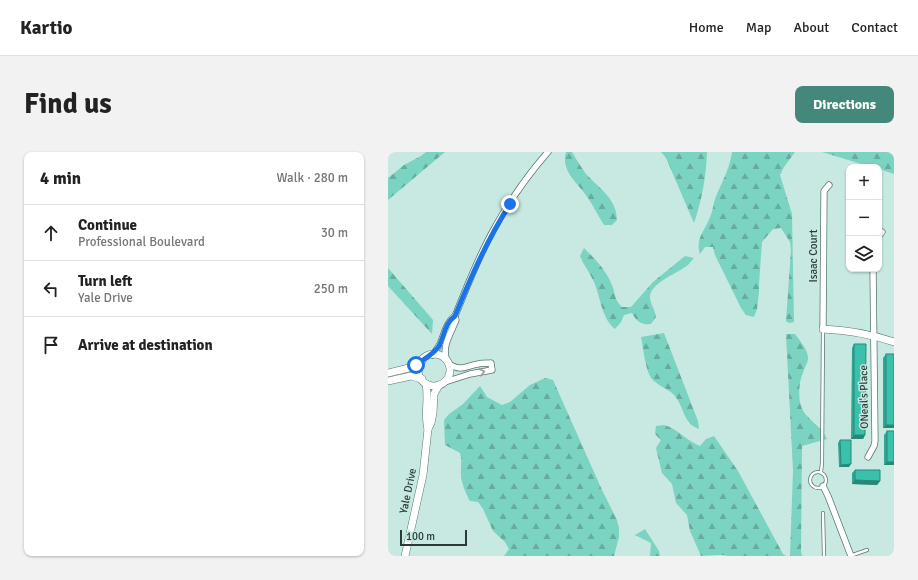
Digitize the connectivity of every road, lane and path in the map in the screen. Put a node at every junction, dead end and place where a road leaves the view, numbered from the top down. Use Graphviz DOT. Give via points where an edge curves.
graph roads {
  1 [pos="548,152"];
  2 [pos="829,184"];
  3 [pos="873,272"];
  4 [pos="455,316"];
  5 [pos="823,329"];
  6 [pos="873,336"];
  7 [pos="894,342"];
  8 [pos="433,355"];
  9 [pos="422,361"];
  10 [pos="448,362"];
  11 [pos="388,373"];
  12 [pos="388,381"];
  13 [pos="424,381"];
  14 [pos="442,384"];
  15 [pos="428,429"];
  16 [pos="868,457"];
  17 [pos="821,472"];
  18 [pos="823,486"];
  19 [pos="823,513"];
  20 [pos="867,550"];
  21 [pos="405,556"];
  22 [pos="824,556"];
  23 [pos="851,556"];
  1 -- 4 [label="street" via="531,172 493,230"];
  2 -- 5 [label="street, Isaac Court" via="824,191"];
  3 -- 6 [label="street, ONeal's Place"];
  4 -- 8 [label="street" via="445,328 441,342"];
  4 -- 10 [label="street" via="456,320 444,348"];
  5 -- 6 [label="street"];
  5 -- 17 [label="lane"];
  6 -- 7 [label="street"];
  6 -- 16 [label="street, ONeal's Place" via="875,441"];
  8 -- 9 [label="street"];
  8 -- 10 [label="street" via="442,356"];
  9 -- 11 [label="street" via="409,368"];
  9 -- 13 [label="street" via="419,370"];
  10 -- 14 [label="street" via="450,374"];
  14 -- 10 [label="street, one-way" via="470,374 492,370 491,363 476,364 463,369"];
  12 -- 13 [label="street" via="412,376"];
  13 -- 14 [label="street" via="432,386"];
  13 -- 15 [label="street, Yale Drive" via="428,394"];
  14 -- 15 [label="street, Yale Drive" via="434,394 433,413"];
  15 -- 21 [label="street, Yale Drive" via="424,475"];
  17 -- 18 [label="lane" via="826,480"];
  17 -- 18 [label="lane" via="813,474 811,481 815,487"];
  18 -- 23 [label="street"];
  19 -- 22 [label="lane"];
  20 -- 23 [label="lane"];
}
